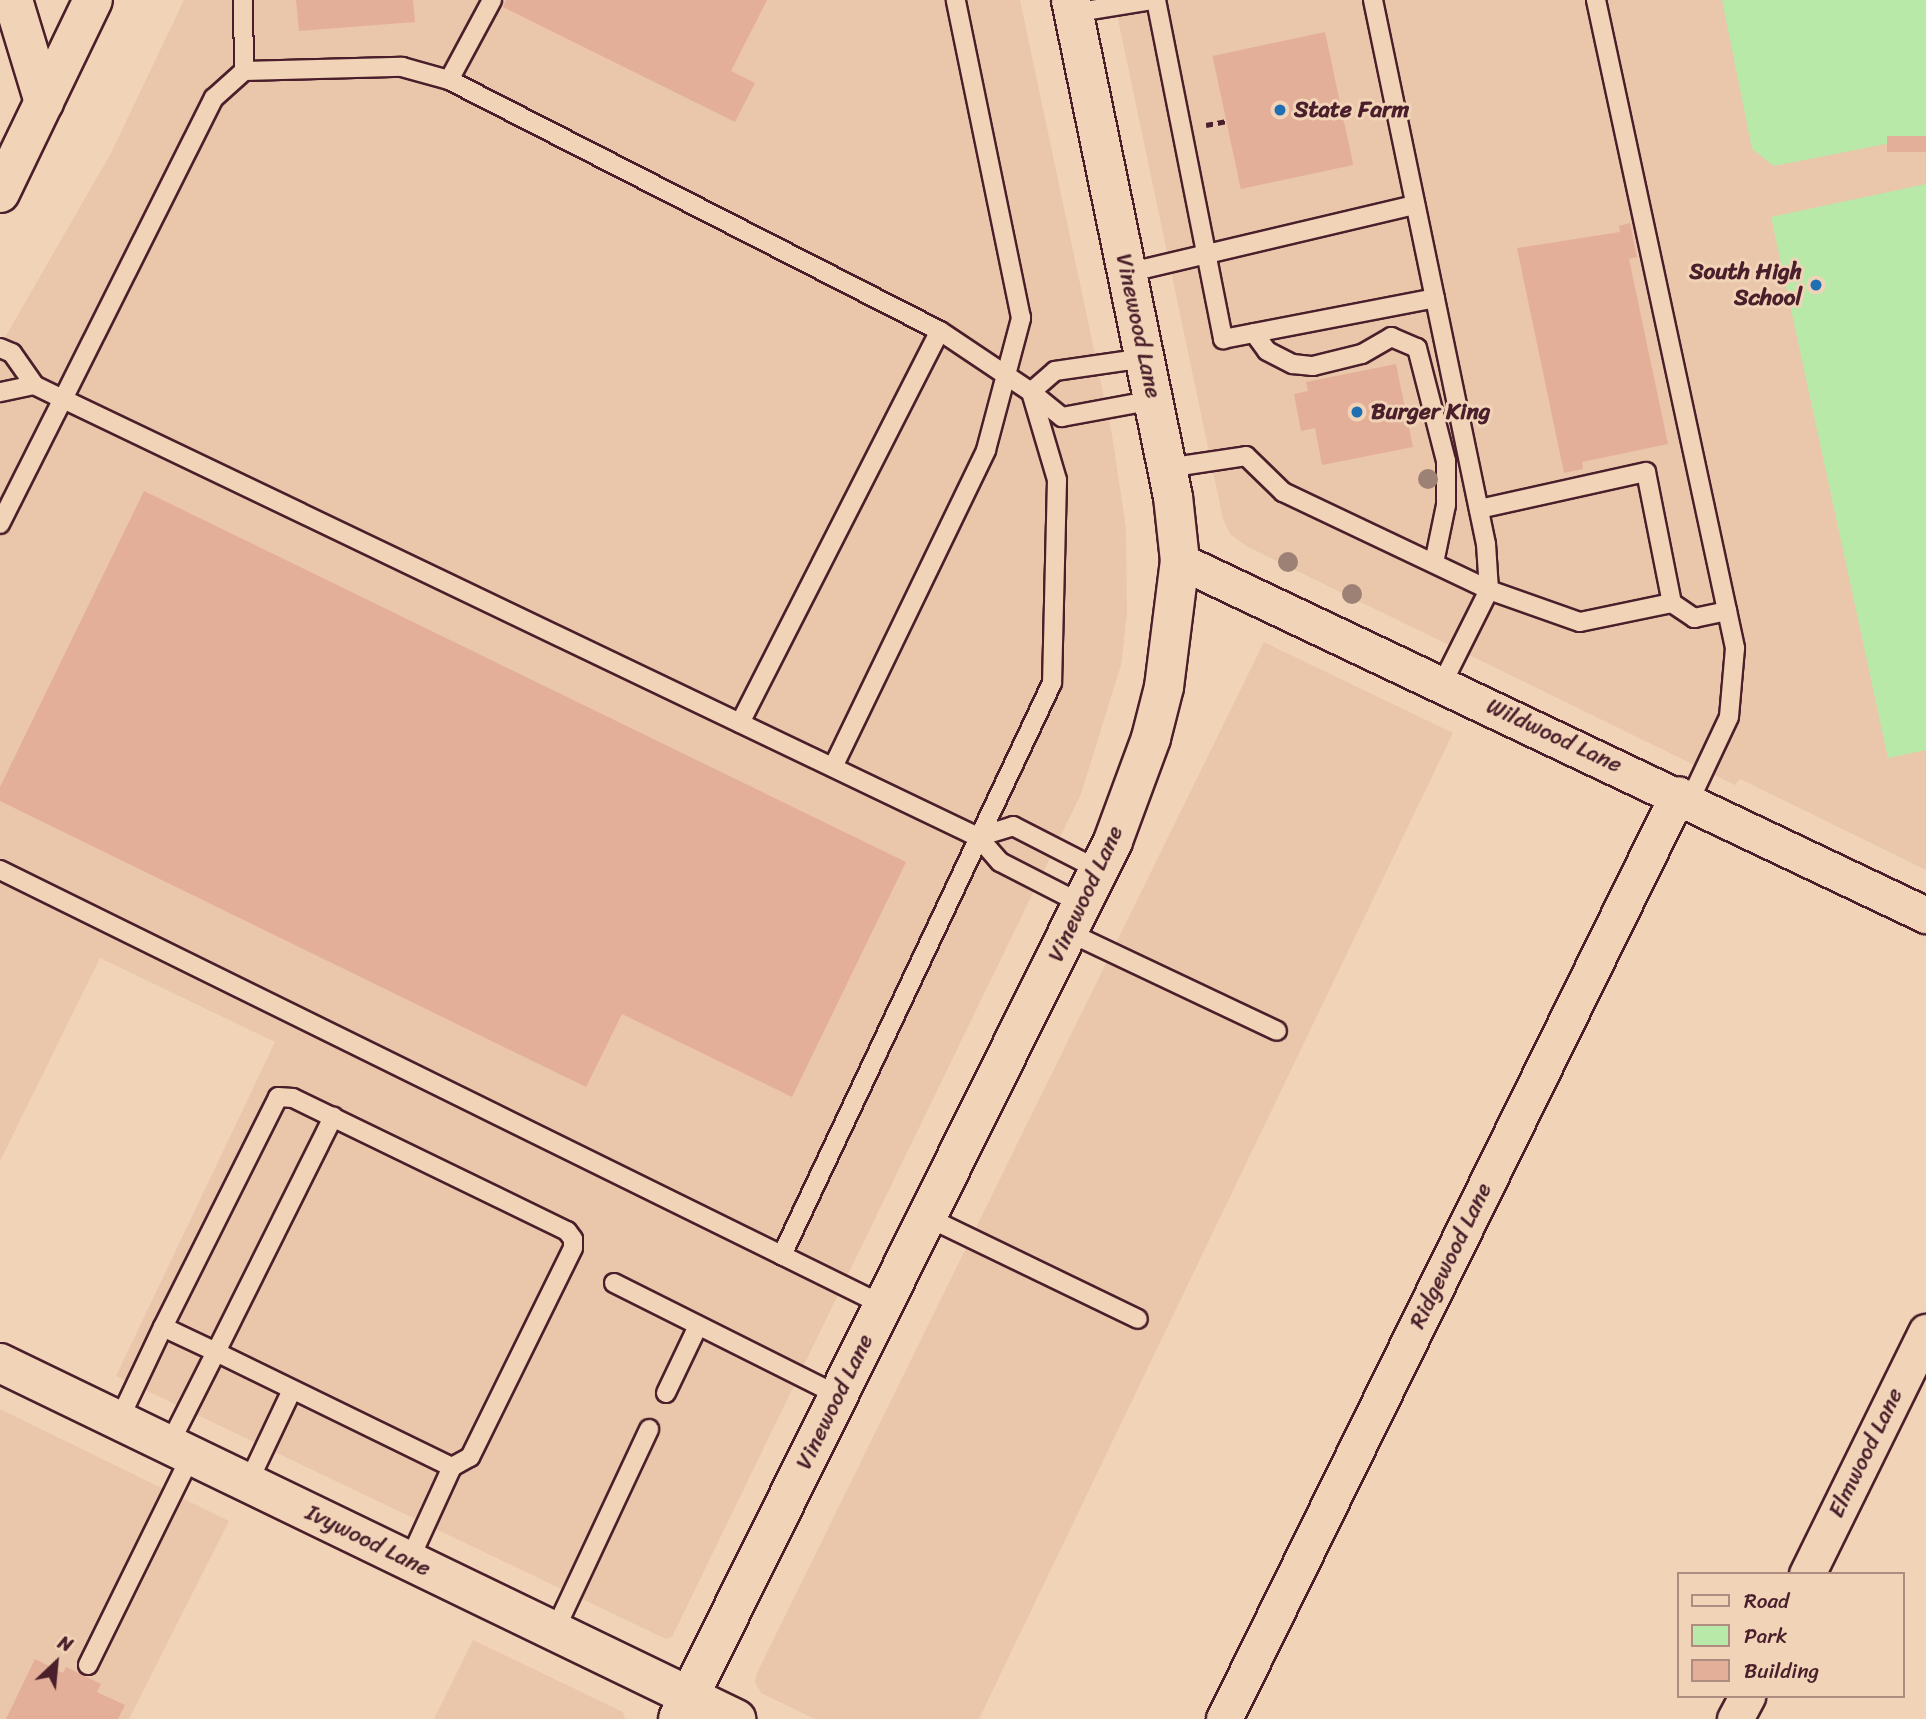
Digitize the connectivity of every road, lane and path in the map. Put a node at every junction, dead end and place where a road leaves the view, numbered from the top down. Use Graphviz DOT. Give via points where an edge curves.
graph roads {
  1 [pos="13,0"];
  2 [pos="243,0"];
  3 [pos="492,0"];
  4 [pos="956,0"];
  5 [pos="1154,0"];
  6 [pos="1373,0"];
  7 [pos="1596,0"];
  8 [pos="93,6"];
  9 [pos="1072,6"];
  10 [pos="244,71"];
  11 [pos="449,80"];
  12 [pos="44,102"];
  13 [pos="0,193"];
  14 [pos="1415,205"];
  15 [pos="1206,257"];
  16 [pos="1127,273"];
  17 [pos="1435,298"];
  18 [pos="940,331"];
  19 [pos="1254,333"];
  20 [pos="0,348"];
  21 [pos="1145,358"];
  22 [pos="1009,374"];
  23 [pos="34,385"];
  24 [pos="0,392"];
  25 [pos="1031,392"];
  26 [pos="62,399"];
  27 [pos="1154,400"];
  28 [pos="1167,468"];
  29 [pos="1479,509"];
  30 [pos="0,524"];
  31 [pos="1180,561"];
  32 [pos="1434,564"];
  33 [pos="1489,590"];
  34 [pos="1672,603"];
  35 [pos="1727,611"];
  36 [pos="1442,684"];
  37 [pos="740,723"];
  38 [pos="833,767"];
  39 [pos="1684,797"];
  40 [pos="978,837"];
  41 [pos="0,870"];
  42 [pos="1099,870"];
  43 [pos="1926,915"];
  44 [pos="1075,918"];
  45 [pos="1277,1031"];
  46 [pos="333,1117"];
  47 [pos="927,1217"];
  48 [pos="782,1255"];
  49 [pos="614,1283"];
  50 [pos="883,1305"];
  51 [pos="1138,1319"];
  52 [pos="698,1326"];
  53 [pos="163,1327"];
  54 [pos="1926,1332"];
  55 [pos="216,1352"];
  56 [pos="0,1363"];
  57 [pos="292,1390"];
  58 [pos="666,1393"];
  59 [pos="838,1395"];
  60 [pos="119,1420"];
  61 [pos="649,1429"];
  62 [pos="180,1450"];
  63 [pos="452,1467"];
  64 [pos="248,1483"];
  65 [pos="410,1561"];
  66 [pos="1808,1572"];
  67 [pos="555,1630"];
  68 [pos="88,1665"];
  69 [pos="1746,1698"];
  70 [pos="683,1707"];
  71 [pos="736,1719"];
  72 [pos="1224,1719"];
  73 [pos="1735,1719"];
  1 -- 12 [label="street"];
  2 -- 10 [label="lane"];
  3 -- 11 [label="lane"];
  4 -- 22 [label="lane" via="1021,318"];
  5 -- 9 [label="lane"];
  5 -- 15 [label="lane"];
  6 -- 14 [label="lane"];
  7 -- 35 [label="lane"];
  8 -- 12 [label="street"];
  9 -- 16 [label="street, Vinewood Lane"];
  10 -- 11 [label="lane" via="402,67"];
  10 -- 26 [label="lane" via="214,98"];
  11 -- 18 [label="lane"];
  12 -- 13 [label="street"];
  14 -- 15 [label="lane"];
  14 -- 17 [label="lane"];
  15 -- 16 [label="lane"];
  15 -- 19 [label="lane" via="1223,339"];
  16 -- 21 [label="street, Vinewood Lane"];
  17 -- 19 [label="lane"];
  17 -- 29 [label="lane"];
  18 -- 22 [label="lane"];
  18 -- 37 [label="lane"];
  19 -- 32 [label="lane" via="1267,351 1293,364 1313,366 1353,357 1391,337 1417,348 1446,461 1446,505"];
  20 -- 23 [label="lane" via="12,353"];
  21 -- 25 [label="lane" via="1055,371"];
  21 -- 27 [label="street, Vinewood Lane"];
  22 -- 25 [label="lane"];
  22 -- 38 [label="lane" via="986,450"];
  23 -- 24 [label="lane"];
  23 -- 26 [label="lane"];
  25 -- 27 [label="lane" via="1062,417"];
  25 -- 40 [label="lane" via="1057,480 1052,683"];
  26 -- 30 [label="lane"];
  26 -- 37 [label="lane"];
  27 -- 28 [label="street, Vinewood Lane"];
  28 -- 31 [label="street, Vinewood Lane"];
  28 -- 32 [label="lane" via="1246,456 1283,492"];
  29 -- 33 [label="lane"];
  29 -- 34 [label="lane" via="1646,472"];
  31 -- 36 [label="street, Wildwood Lane"];
  31 -- 42 [label="street, Vinewood Lane" via="1164,687 1152,738"];
  32 -- 33 [label="lane"];
  33 -- 34 [label="lane" via="1580,622"];
  33 -- 36 [label="lane"];
  34 -- 35 [label="lane" via="1695,618"];
  35 -- 39 [label="lane" via="1735,648 1729,717"];
  36 -- 39 [label="street, Wildwood Lane"];
  37 -- 38 [label="lane"];
  38 -- 40 [label="lane"];
  39 -- 43 [label="street, Wildwood Lane"];
  39 -- 72 [label="street, Ridgewood Lane"];
  40 -- 42 [label="lane" via="1013,826"];
  40 -- 44 [label="lane" via="1000,862"];
  40 -- 48 [label="lane"];
  41 -- 48 [label="lane"];
  42 -- 44 [label="street, Vinewood Lane"];
  44 -- 45 [label="lane"];
  44 -- 47 [label="street, Vinewood Lane"];
  46 -- 53 [label="lane" via="293,1098 278,1097 269,1108"];
  46 -- 55 [label="lane"];
  46 -- 63 [label="lane" via="567,1231 573,1239 470,1457"];
  47 -- 50 [label="street, Vinewood Lane"];
  47 -- 51 [label="lane"];
  48 -- 50 [label="lane"];
  49 -- 52 [label="lane"];
  50 -- 59 [label="street, Vinewood Lane"];
  52 -- 58 [label="lane"];
  52 -- 59 [label="lane"];
  53 -- 55 [label="lane"];
  53 -- 60 [label="lane"];
  54 -- 66 [label="street, Elmwood Lane"];
  55 -- 57 [label="lane"];
  55 -- 62 [label="lane"];
  56 -- 60 [label="street, Ivywood Lane"];
  57 -- 63 [label="lane"];
  57 -- 64 [label="lane"];
  59 -- 70 [label="street, Vinewood Lane"];
  60 -- 62 [label="street, Ivywood Lane"];
  61 -- 67 [label="lane"];
  62 -- 64 [label="street, Ivywood Lane"];
  62 -- 68 [label="lane"];
  63 -- 65 [label="lane"];
  64 -- 65 [label="street, Ivywood Lane"];
  65 -- 67 [label="street, Ivywood Lane"];
  67 -- 70 [label="street, Ivywood Lane"];
  69 -- 73 [label="street"];
  70 -- 71 [label="street, Ivywood Lane"];
}
